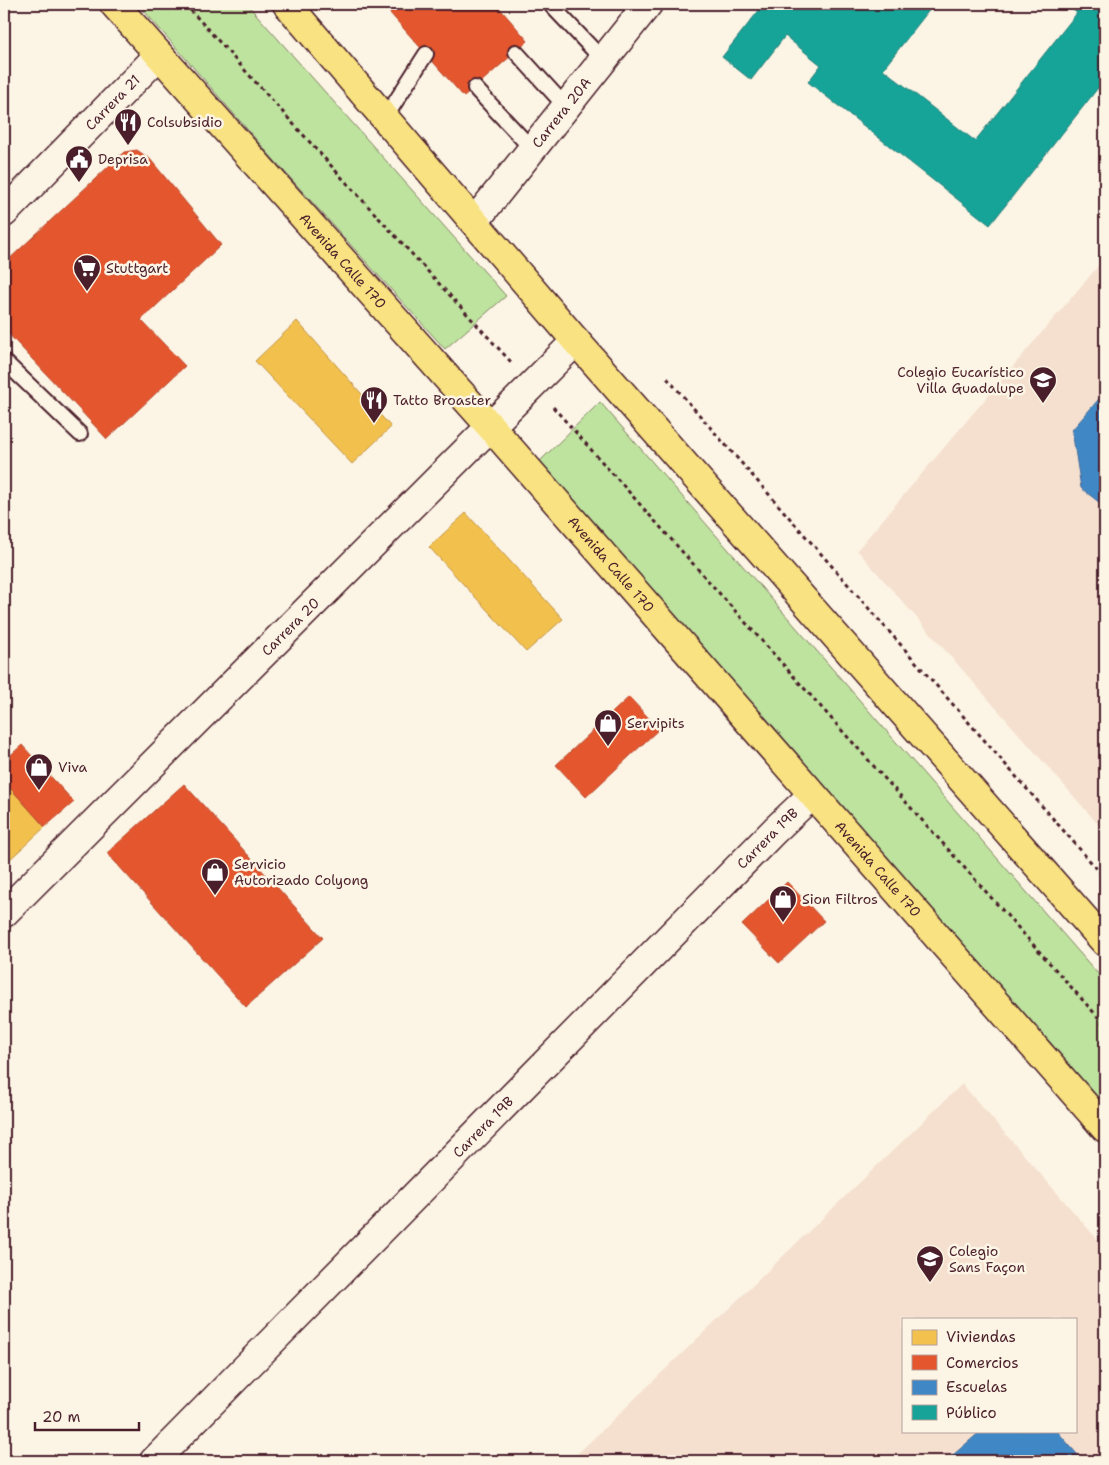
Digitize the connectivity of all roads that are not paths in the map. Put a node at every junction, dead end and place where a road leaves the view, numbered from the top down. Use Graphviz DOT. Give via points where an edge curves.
graph roads {
  1 [pos="114,4"];
  2 [pos="287,4"];
  3 [pos="550,4"];
  4 [pos="648,4"];
  5 [pos="516,52"];
  6 [pos="426,54"];
  7 [pos="158,55"];
  8 [pos="603,60"];
  9 [pos="475,88"];
  10 [pos="566,107"];
  11 [pos="385,118"];
  12 [pos="532,149"];
  13 [pos="4,214"];
  14 [pos="474,222"];
  15 [pos="576,341"];
  16 [pos="4,360"];
  17 [pos="490,426"];
  18 [pos="80,434"];
  19 [pos="812,795"];
  20 [pos="6,906"];
  21 [pos="1105,942"];
  22 [pos="1105,1128"];
  23 [pos="154,1461"];
  1 -- 7 [label="main road, Avenida Calle 170"];
  2 -- 11 [label="main road"];
  3 -- 8 [label="lane"];
  4 -- 8 [label="street, Carrera 20A"];
  5 -- 10 [label="lane"];
  6 -- 11 [label="lane"];
  7 -- 13 [label="street, Carrera 21"];
  7 -- 17 [label="main road, Avenida Calle 170"];
  8 -- 10 [label="street, Carrera 20A"];
  9 -- 12 [label="lane"];
  10 -- 12 [label="street, Carrera 20A"];
  11 -- 14 [label="main road"];
  12 -- 14 [label="street, Carrera 20A"];
  14 -- 15 [label="main road"];
  15 -- 17 [label="street, Carrera 20"];
  15 -- 21 [label="main road"];
  16 -- 18 [label="lane"];
  17 -- 19 [label="main road, Avenida Calle 170"];
  17 -- 20 [label="street, Carrera 20"];
  19 -- 22 [label="main road, Avenida Calle 170"];
  19 -- 23 [label="street, Carrera 19B"];
}
